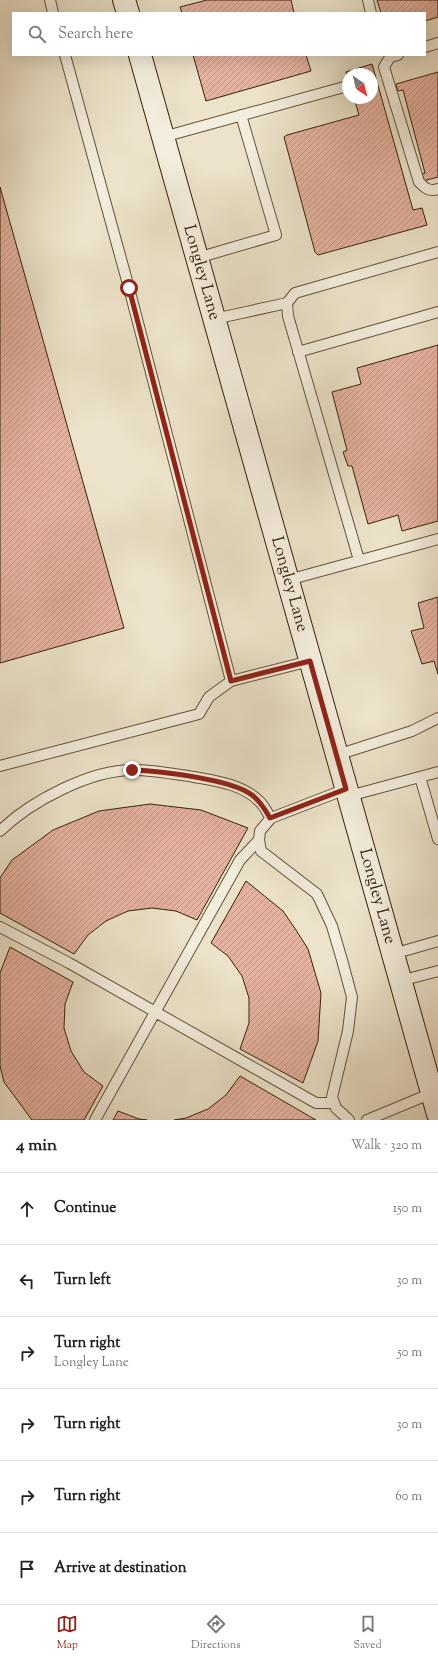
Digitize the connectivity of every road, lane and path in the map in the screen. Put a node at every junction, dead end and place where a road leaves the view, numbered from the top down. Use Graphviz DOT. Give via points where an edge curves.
graph roads {
  1 [pos="50,0"];
  2 [pos="124,0"];
  3 [pos="368,0"];
  4 [pos="53,12"];
  5 [pos="128,12"];
  6 [pos="372,12"];
  7 [pos="438,43"];
  8 [pos="426,47"];
  9 [pos="65,56"];
  10 [pos="140,56"];
  11 [pos="392,56"];
  12 [pos="342,88"];
  13 [pos="241,115"];
  14 [pos="163,137"];
  15 [pos="438,189"];
  16 [pos="438,252"];
  17 [pos="197,258"];
  18 [pos="287,303"];
  19 [pos="438,312"];
  20 [pos="214,319"];
  21 [pos="298,352"];
  22 [pos="438,539"];
  23 [pos="360,560"];
  24 [pos="288,580"];
  25 [pos="310,661"];
  26 [pos="231,681"];
  27 [pos="438,718"];
  28 [pos="337,755"];
  29 [pos="0,766"];
  30 [pos="438,772"];
  31 [pos="420,777"];
  32 [pos="348,793"];
  33 [pos="270,818"];
  34 [pos="0,831"];
  35 [pos="438,839"];
  36 [pos="259,840"];
  37 [pos="0,927"];
  38 [pos="438,941"];
  39 [pos="393,954"];
  40 [pos="438,971"];
  41 [pos="400,980"];
  42 [pos="155,1012"];
  43 [pos="432,1092"];
  44 [pos="334,1103"];
  45 [pos="438,1114"];
  46 [pos="95,1120"];
  47 [pos="349,1120"];
  48 [pos="367,1120"];
  1 -- 4 [label="lane"];
  2 -- 5 [label="main road"];
  3 -- 6 [label="lane"];
  7 -- 8 [label="lane"];
  9 -- 26 [label="lane" via="131,296"];
  10 -- 14 [label="main road, Longley Lane"];
  11 -- 15 [label="lane" via="384,67 419,182 424,188 432,191"];
  12 -- 13 [label="lane"];
  13 -- 14 [label="lane"];
  13 -- 17 [label="lane" via="276,235"];
  14 -- 17 [label="main road, Longley Lane"];
  16 -- 18 [label="lane" via="295,293"];
  17 -- 20 [label="main road, Longley Lane"];
  18 -- 20 [label="lane"];
  18 -- 21 [label="lane"];
  19 -- 21 [label="lane"];
  20 -- 24 [label="main road, Longley Lane"];
  21 -- 23 [label="lane"];
  22 -- 23 [label="lane"];
  23 -- 24 [label="lane"];
  24 -- 25 [label="main road, Longley Lane"];
  25 -- 26 [label="lane"];
  25 -- 28 [label="main road, Longley Lane"];
  26 -- 29 [label="lane" via="209,697 198,714"];
  27 -- 28 [label="lane" via="412,731"];
  28 -- 32 [label="main road, Longley Lane"];
  30 -- 31 [label="lane"];
  31 -- 32 [label="lane"];
  31 -- 35 [label="lane"];
  32 -- 33 [label="lane"];
  32 -- 39 [label="main road, Longley Lane"];
  33 -- 34 [label="lane" via="260,802 250,793 238,788 204,779 132,770 109,772 70,786 30,807"];
  33 -- 36 [label="lane" via="260,831"];
  36 -- 42 [label="lane" via="240,860"];
  36 -- 44 [label="lane" via="261,851 317,894 332,926 342,960 352,997 348,1031 332,1098"];
  37 -- 42 [label="lane"];
  38 -- 39 [label="lane"];
  39 -- 41 [label="main road, Longley Lane"];
  40 -- 41 [label="lane"];
  41 -- 43 [label="main road, Longley Lane"];
  42 -- 44 [label="lane" via="316,1103"];
  42 -- 46 [label="lane"];
  43 -- 45 [label="main road, Longley Lane"];
  43 -- 48 [label="lane"];
  44 -- 47 [label="lane"];
}
